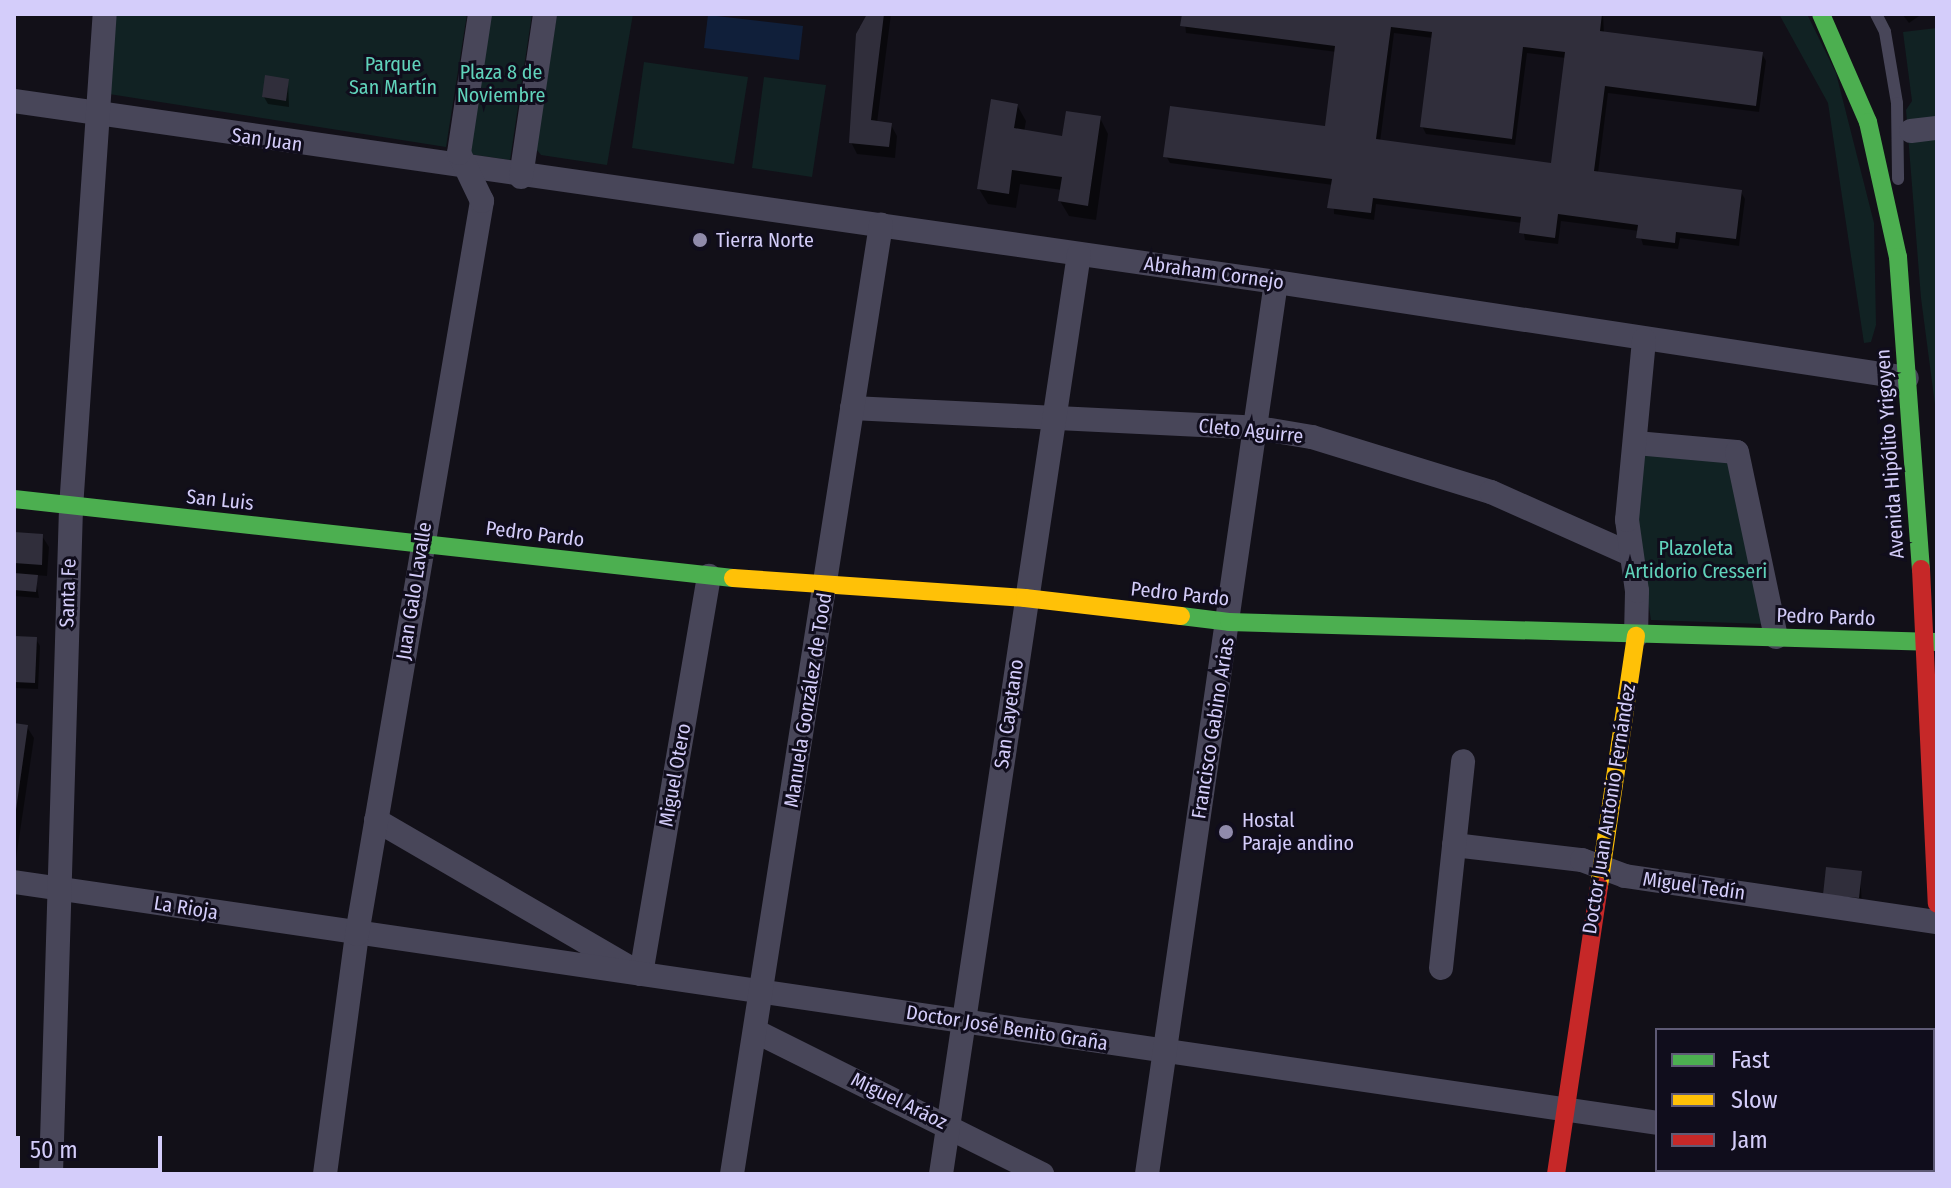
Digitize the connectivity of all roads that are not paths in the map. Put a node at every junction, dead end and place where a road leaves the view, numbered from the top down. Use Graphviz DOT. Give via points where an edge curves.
graph roads {
  1 [pos="105,14"];
  2 [pos="480,14"];
  3 [pos="545,14"];
  4 [pos="1821,14"];
  5 [pos="1876,14"];
  6 [pos="14,101"];
  7 [pos="100,116"];
  8 [pos="1937,128"];
  9 [pos="1911,131"];
  10 [pos="466,169"];
  11 [pos="521,177"];
  12 [pos="881,225"];
  13 [pos="1079,254"];
  14 [pos="1898,257"];
  15 [pos="1276,282"];
  16 [pos="1644,340"];
  17 [pos="1907,378"];
  18 [pos="852,408"];
  19 [pos="1055,418"];
  20 [pos="1258,428"];
  21 [pos="1636,443"];
  22 [pos="14,499"];
  23 [pos="71,508"];
  24 [pos="421,543"];
  25 [pos="1628,553"];
  26 [pos="709,576"];
  27 [pos="826,583"];
  28 [pos="1025,598"];
  29 [pos="1229,622"];
  30 [pos="1636,636"];
  31 [pos="1776,637"];
  32 [pos="1931,642"];
  33 [pos="1463,761"];
  34 [pos="376,820"];
  35 [pos="1454,845"];
  36 [pos="1600,868"];
  37 [pos="14,882"];
  38 [pos="58,888"];
  39 [pos="1937,904"];
  40 [pos="1937,922"];
  41 [pos="357,934"];
  42 [pos="1441,968"];
  43 [pos="641,974"];
  44 [pos="762,992"];
  45 [pos="965,1021"];
  46 [pos="755,1031"];
  47 [pos="1164,1052"];
  48 [pos="1565,1110"];
  49 [pos="1655,1123"];
  50 [pos="949,1124"];
  51 [pos="51,1174"];
  52 [pos="327,1174"];
  53 [pos="732,1174"];
  54 [pos="941,1174"];
  55 [pos="1042,1174"];
  56 [pos="1147,1174"];
  57 [pos="1556,1174"];
  1 -- 7 [label="street, Santa Fe"];
  2 -- 10 [label="street, Juan Galo Lavalle" via="459,153"];
  3 -- 11 [label="street"];
  4 -- 14 [label="main road, Avenida Hipólito Yrigoyen" via="1868,122"];
  5 -- 14 [label="lane" via="1885,32 1897,103"];
  6 -- 7 [label="street, San Juan"];
  7 -- 10 [label="street, San Juan"];
  7 -- 23 [label="street, Santa Fe"];
  8 -- 9 [label="street"];
  10 -- 11 [label="street, San Juan"];
  10 -- 24 [label="street, Juan Galo Lavalle" via="482,201"];
  11 -- 12 [label="street, Abraham Cornejo"];
  12 -- 13 [label="street, Abraham Cornejo"];
  12 -- 18 [label="street, Manuela González de Tood"];
  13 -- 15 [label="street, Abraham Cornejo"];
  13 -- 19 [label="street, San Cayetano"];
  14 -- 17 [label="main road, Avenida Hipólito Yrigoyen"];
  15 -- 16 [label="street, Abraham Cornejo"];
  15 -- 20 [label="street, Francisco Gabino Arias"];
  16 -- 17 [label="street, Abraham Cornejo"];
  16 -- 21 [label="street, Doctor Juan Antonio Fernández"];
  17 -- 32 [label="main road, Avenida Hipólito Yrigoyen"];
  18 -- 19 [label="street, Cleto Aguirre"];
  18 -- 27 [label="street, Manuela González de Tood"];
  19 -- 20 [label="street, Cleto Aguirre"];
  19 -- 28 [label="street, San Cayetano"];
  20 -- 25 [label="street, Cleto Aguirre" via="1431,471"];
  20 -- 29 [label="street, Francisco Gabino Arias"];
  21 -- 25 [label="street, Doctor Juan Antonio Fernández"];
  21 -- 31 [label="street" via="1737,452"];
  22 -- 23 [label="main road, San Luis"];
  23 -- 24 [label="main road, San Luis"];
  23 -- 38 [label="street, Santa Fe"];
  24 -- 26 [label="main road, Pedro Pardo"];
  24 -- 34 [label="street, Juan Galo Lavalle"];
  25 -- 30 [label="street, Doctor Juan Antonio Fernández" via="1637,591"];
  26 -- 27 [label="main road, Pedro Pardo"];
  26 -- 43 [label="street, Miguel Otero"];
  27 -- 28 [label="main road, Pedro Pardo"];
  27 -- 44 [label="street, Manuela González de Tood"];
  28 -- 29 [label="main road, Pedro Pardo"];
  28 -- 45 [label="street, San Cayetano"];
  29 -- 30 [label="main road, Pedro Pardo"];
  29 -- 47 [label="street, Francisco Gabino Arias"];
  30 -- 31 [label="main road, Pedro Pardo"];
  30 -- 36 [label="main road, Doctor Juan Antonio Fernández"];
  31 -- 32 [label="main road, Pedro Pardo"];
  32 -- 39 [label="main road, Avenida Hipólito Yrigoyen"];
  33 -- 35 [label="street"];
  34 -- 41 [label="street, Juan Galo Lavalle"];
  34 -- 43 [label="street"];
  35 -- 36 [label="street, Miguel Tedín" via="1582,860"];
  35 -- 42 [label="street"];
  36 -- 40 [label="street, Miguel Tedín"];
  36 -- 48 [label="main road, Doctor Juan Antonio Fernández"];
  37 -- 38 [label="street, La Rioja"];
  38 -- 41 [label="street, La Rioja"];
  38 -- 51 [label="street, Santa Fe"];
  41 -- 43 [label="street, Doctor José Benito Graña"];
  41 -- 52 [label="street, Juan Galo Lavalle"];
  43 -- 44 [label="street, Doctor José Benito Graña"];
  44 -- 45 [label="street, Doctor José Benito Graña"];
  44 -- 46 [label="street, Manuela González de Tood"];
  45 -- 47 [label="street, Doctor José Benito Graña"];
  45 -- 50 [label="street, San Cayetano"];
  46 -- 50 [label="street, Miguel Aráoz"];
  46 -- 53 [label="street, Manuela González de Tood"];
  47 -- 48 [label="street, Doctor José Benito Graña"];
  47 -- 56 [label="street, Francisco Gabino Arias"];
  48 -- 49 [label="street, Doctor José Benito Graña"];
  48 -- 57 [label="main road, Doctor Juan Antonio Fernández"];
  50 -- 54 [label="street, San Cayetano"];
  50 -- 55 [label="street, Miguel Aráoz"];
}
